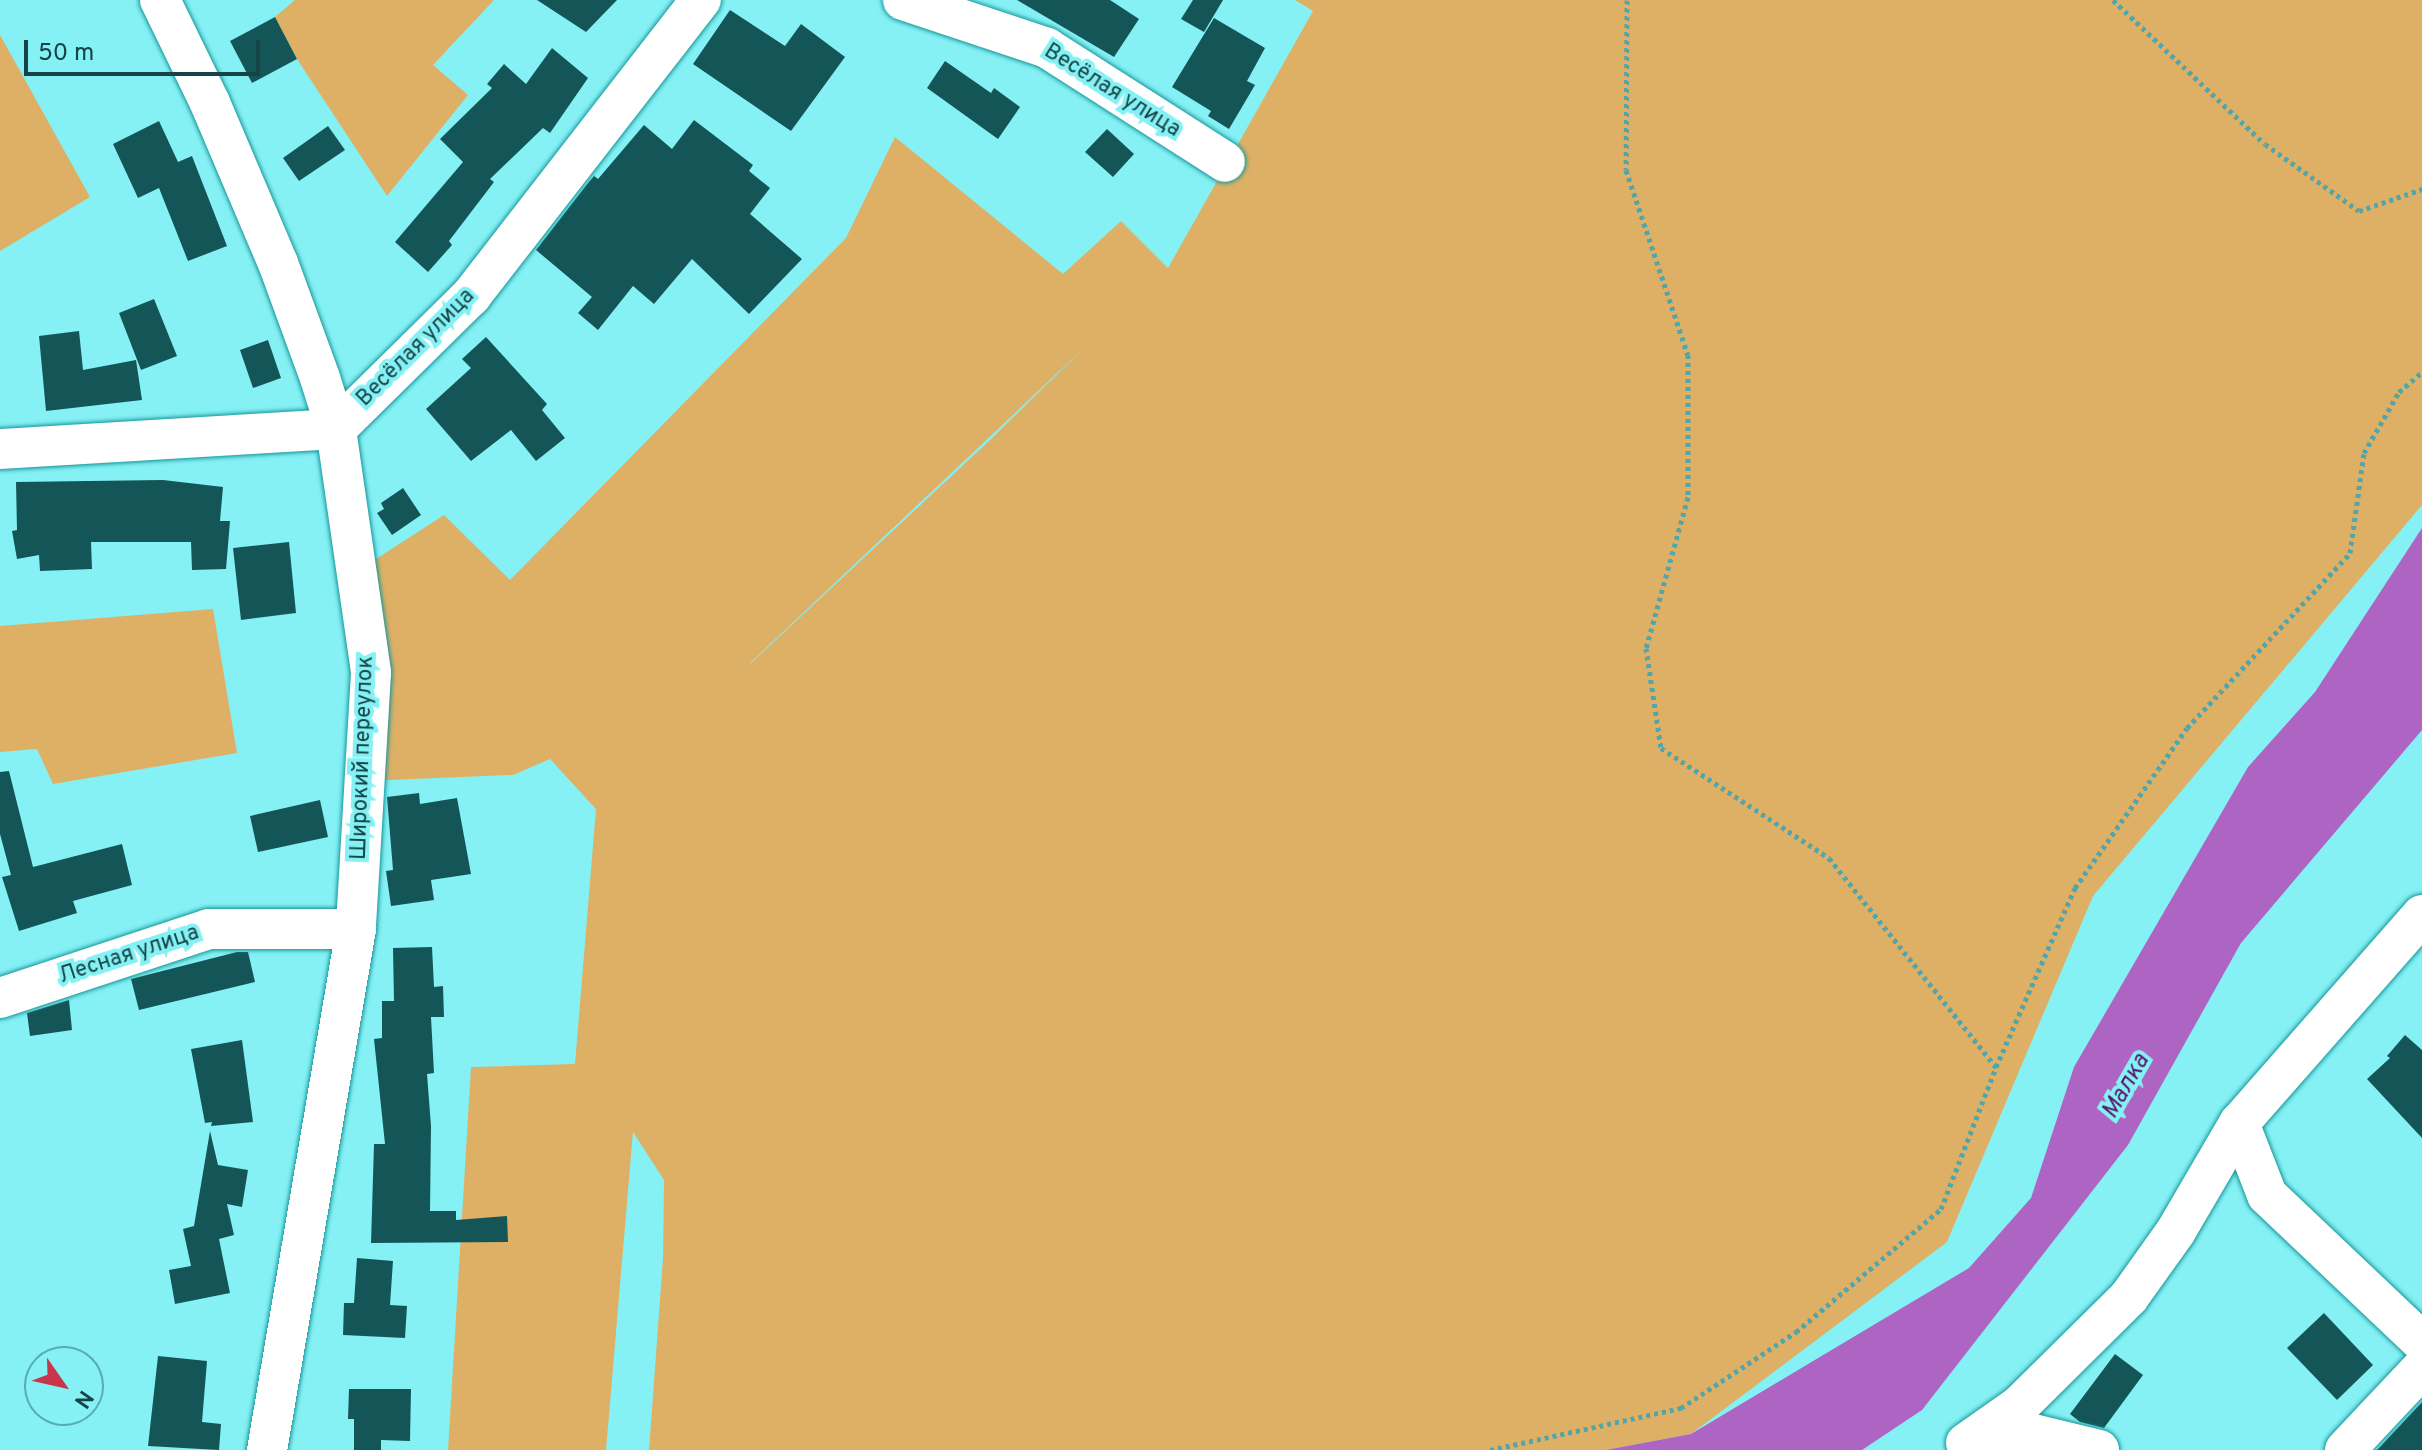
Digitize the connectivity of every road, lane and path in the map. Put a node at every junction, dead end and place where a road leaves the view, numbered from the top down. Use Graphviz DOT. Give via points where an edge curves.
graph roads {
  1 [pos="160,0"];
  2 [pos="903,0"];
  3 [pos="1627,0"];
  4 [pos="2113,0"];
  5 [pos="685,6"];
  6 [pos="1225,162"];
  7 [pos="2422,189"];
  8 [pos="2422,372"];
  9 [pos="336,429"];
  10 [pos="0,449"];
  11 [pos="2422,915"];
  12 [pos="356,929"];
  13 [pos="0,998"];
  14 [pos="1996,1067"];
  15 [pos="2239,1123"];
  16 [pos="2422,1342"];
  17 [pos="2422,1368"];
  18 [pos="1961,1446"];
  19 [pos="267,1450"];
  20 [pos="1490,1450"];
  21 [pos="2099,1450"];
  22 [pos="2345,1450"];
  1 -- 9 [label="street, Широкий переулок" via="278,263"];
  2 -- 6 [label="street, Весёлая улица" via="1047,48"];
  3 -- 14 [label="path" via="1626,170 1688,355 1688,497 1646,648 1661,748 1829,858"];
  4 -- 7 [label="path" via="2265,144 2359,211"];
  5 -- 9 [label="street, Весёлая улица" via="471,296"];
  8 -- 14 [label="path" via="2399,392 2364,453 2350,553 2187,728 2075,888"];
  9 -- 10 [label="street"];
  9 -- 12 [label="street, Широкий переулок" via="371,673"];
  11 -- 15 [label="street"];
  12 -- 13 [label="street, Лесная улица" via="209,929"];
  12 -- 19 [label="street, Широкий переулок"];
  14 -- 20 [label="path" via="1941,1209 1796,1332 1681,1408"];
  15 -- 16 [label="street" via="2267,1195"];
  15 -- 18 [label="street" via="2176,1231 2129,1297 2020,1405"];
  17 -- 22 [label="street"];
  18 -- 21 [label="street" via="2033,1434"];
}
